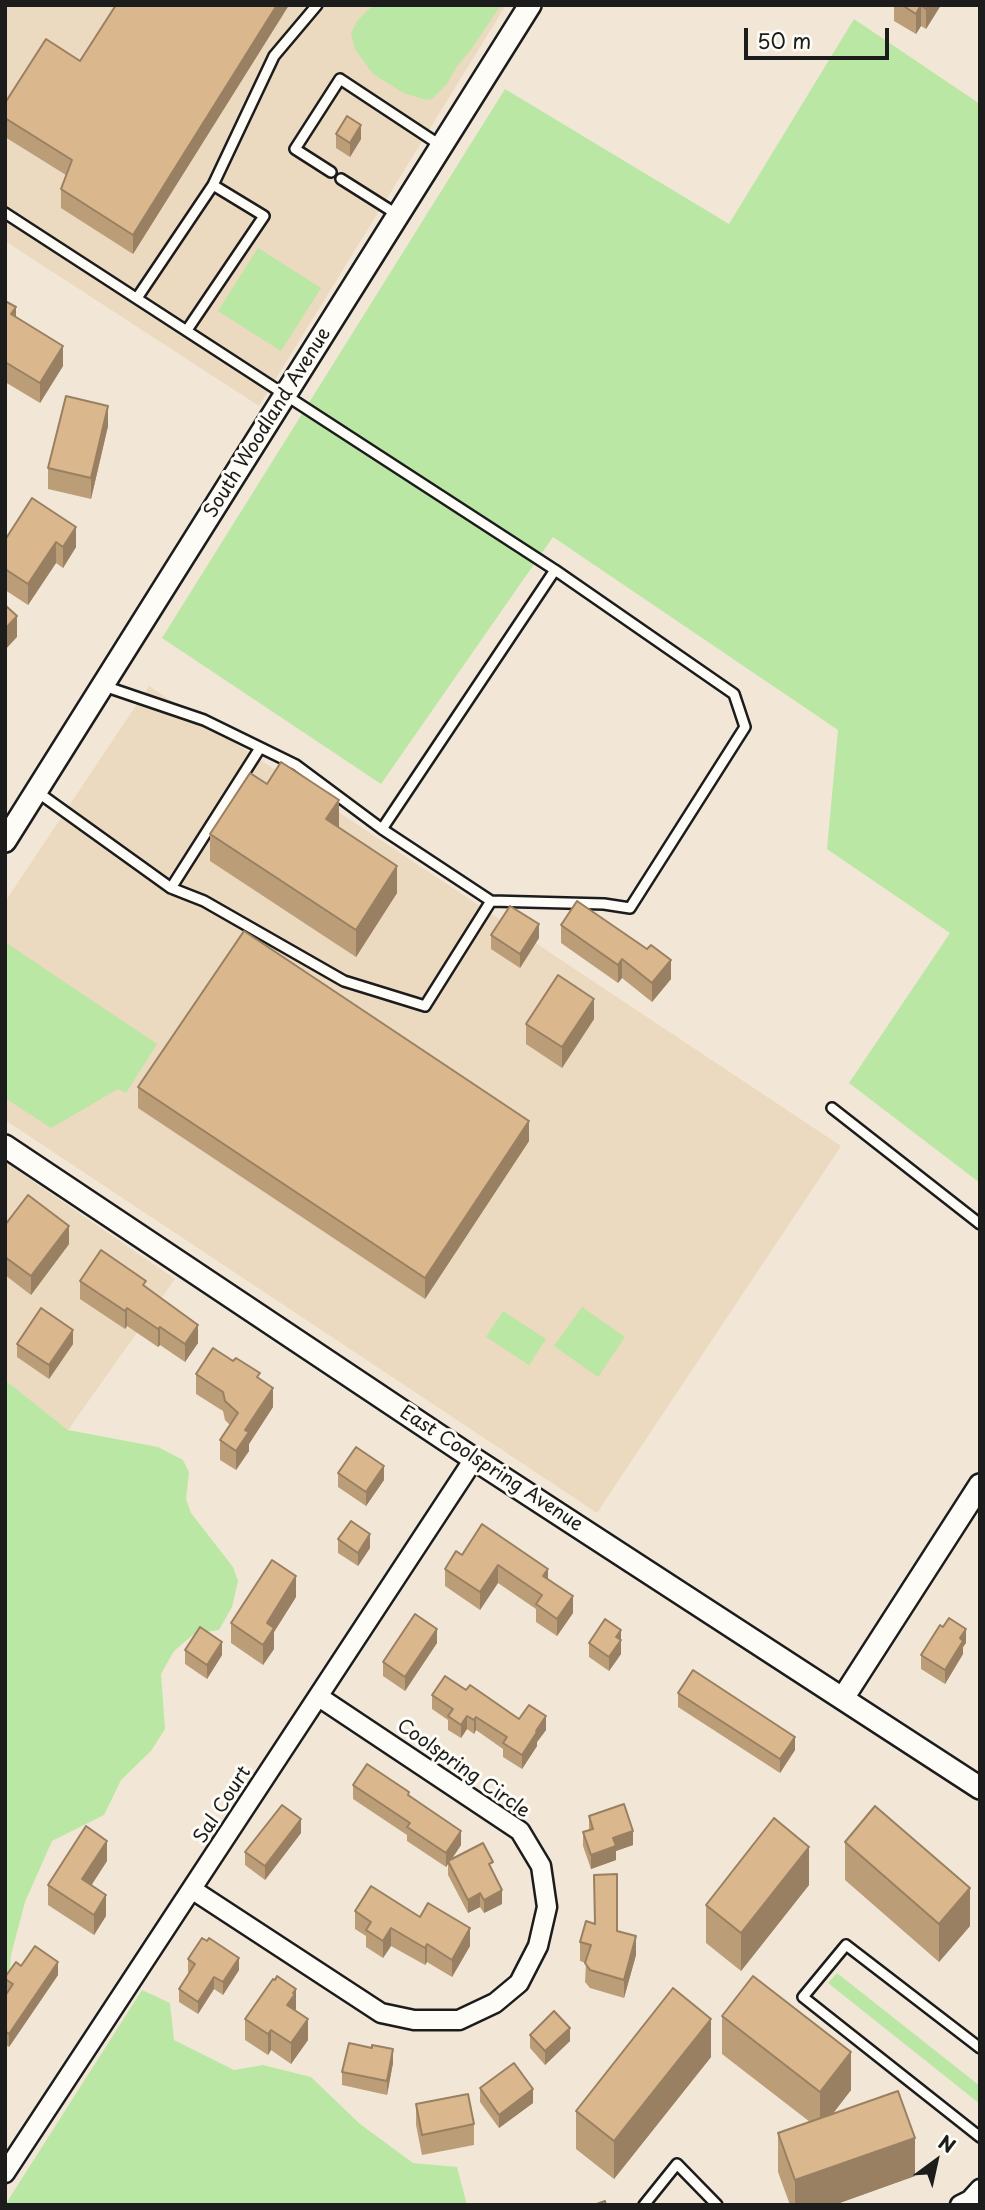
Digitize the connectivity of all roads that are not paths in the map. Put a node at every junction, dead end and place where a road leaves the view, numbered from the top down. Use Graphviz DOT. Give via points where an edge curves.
graph roads {
  1 [pos="317,5"];
  2 [pos="530,5"];
  3 [pos="442,146"];
  4 [pos="331,172"];
  5 [pos="341,179"];
  6 [pos="213,185"];
  7 [pos="5,213"];
  8 [pos="398,215"];
  9 [pos="137,298"];
  10 [pos="187,330"];
  11 [pos="285,395"];
  12 [pos="555,570"];
  13 [pos="103,685"];
  14 [pos="260,748"];
  15 [pos="36,792"];
  16 [pos="382,829"];
  17 [pos="5,841"];
  18 [pos="171,888"];
  19 [pos="491,901"];
  20 [pos="832,1108"];
  21 [pos="5,1146"];
  22 [pos="980,1224"];
  23 [pos="474,1459"];
  24 [pos="980,1485"];
  25 [pos="319,1697"];
  26 [pos="844,1698"];
  27 [pos="980,1788"];
  28 [pos="193,1890"];
  29 [pos="980,2049"];
  30 [pos="980,2137"];
  31 [pos="5,2173"];
  32 [pos="980,2189"];
  33 [pos="644,2205"];
  34 [pos="717,2205"];
  35 [pos="960,2205"];
  1 -- 6 [label="lane" via="274,56"];
  2 -- 3 [label="street, South Woodland Avenue"];
  3 -- 4 [label="lane" via="340,79 295,149"];
  3 -- 8 [label="street, South Woodland Avenue"];
  5 -- 8 [label="lane"];
  6 -- 9 [label="lane"];
  6 -- 10 [label="lane" via="264,216"];
  7 -- 9 [label="lane"];
  8 -- 11 [label="street, South Woodland Avenue"];
  9 -- 10 [label="lane"];
  10 -- 11 [label="lane"];
  11 -- 12 [label="lane"];
  11 -- 13 [label="street, South Woodland Avenue"];
  12 -- 16 [label="lane"];
  12 -- 19 [label="lane" via="734,694 745,727 630,908"];
  13 -- 14 [label="lane" via="204,720"];
  13 -- 15 [label="street, South Woodland Avenue"];
  14 -- 16 [label="lane" via="296,765"];
  14 -- 18 [label="lane"];
  15 -- 17 [label="street, South Woodland Avenue"];
  15 -- 18 [label="lane"];
  16 -- 19 [label="lane"];
  18 -- 19 [label="lane" via="204,901 344,981 425,1006"];
  20 -- 22 [label="lane"];
  21 -- 23 [label="street, East Coolspring Avenue"];
  23 -- 25 [label="street, Sal Court"];
  23 -- 26 [label="street, East Coolspring Avenue"];
  24 -- 26 [label="street"];
  25 -- 28 [label="street, Sal Court"];
  25 -- 28 [label="street, Coolspring Circle" via="520,1831 541,1866 547,1906 538,1946 519,1983 495,2003 459,2020 414,2020 381,2013"];
  26 -- 27 [label="street, East Coolspring Avenue"];
  28 -- 31 [label="street, Sal Court"];
  29 -- 30 [label="lane" via="846,1945 803,1997"];
  32 -- 35 [label="street"];
  33 -- 34 [label="lane" via="677,2164"];
}
